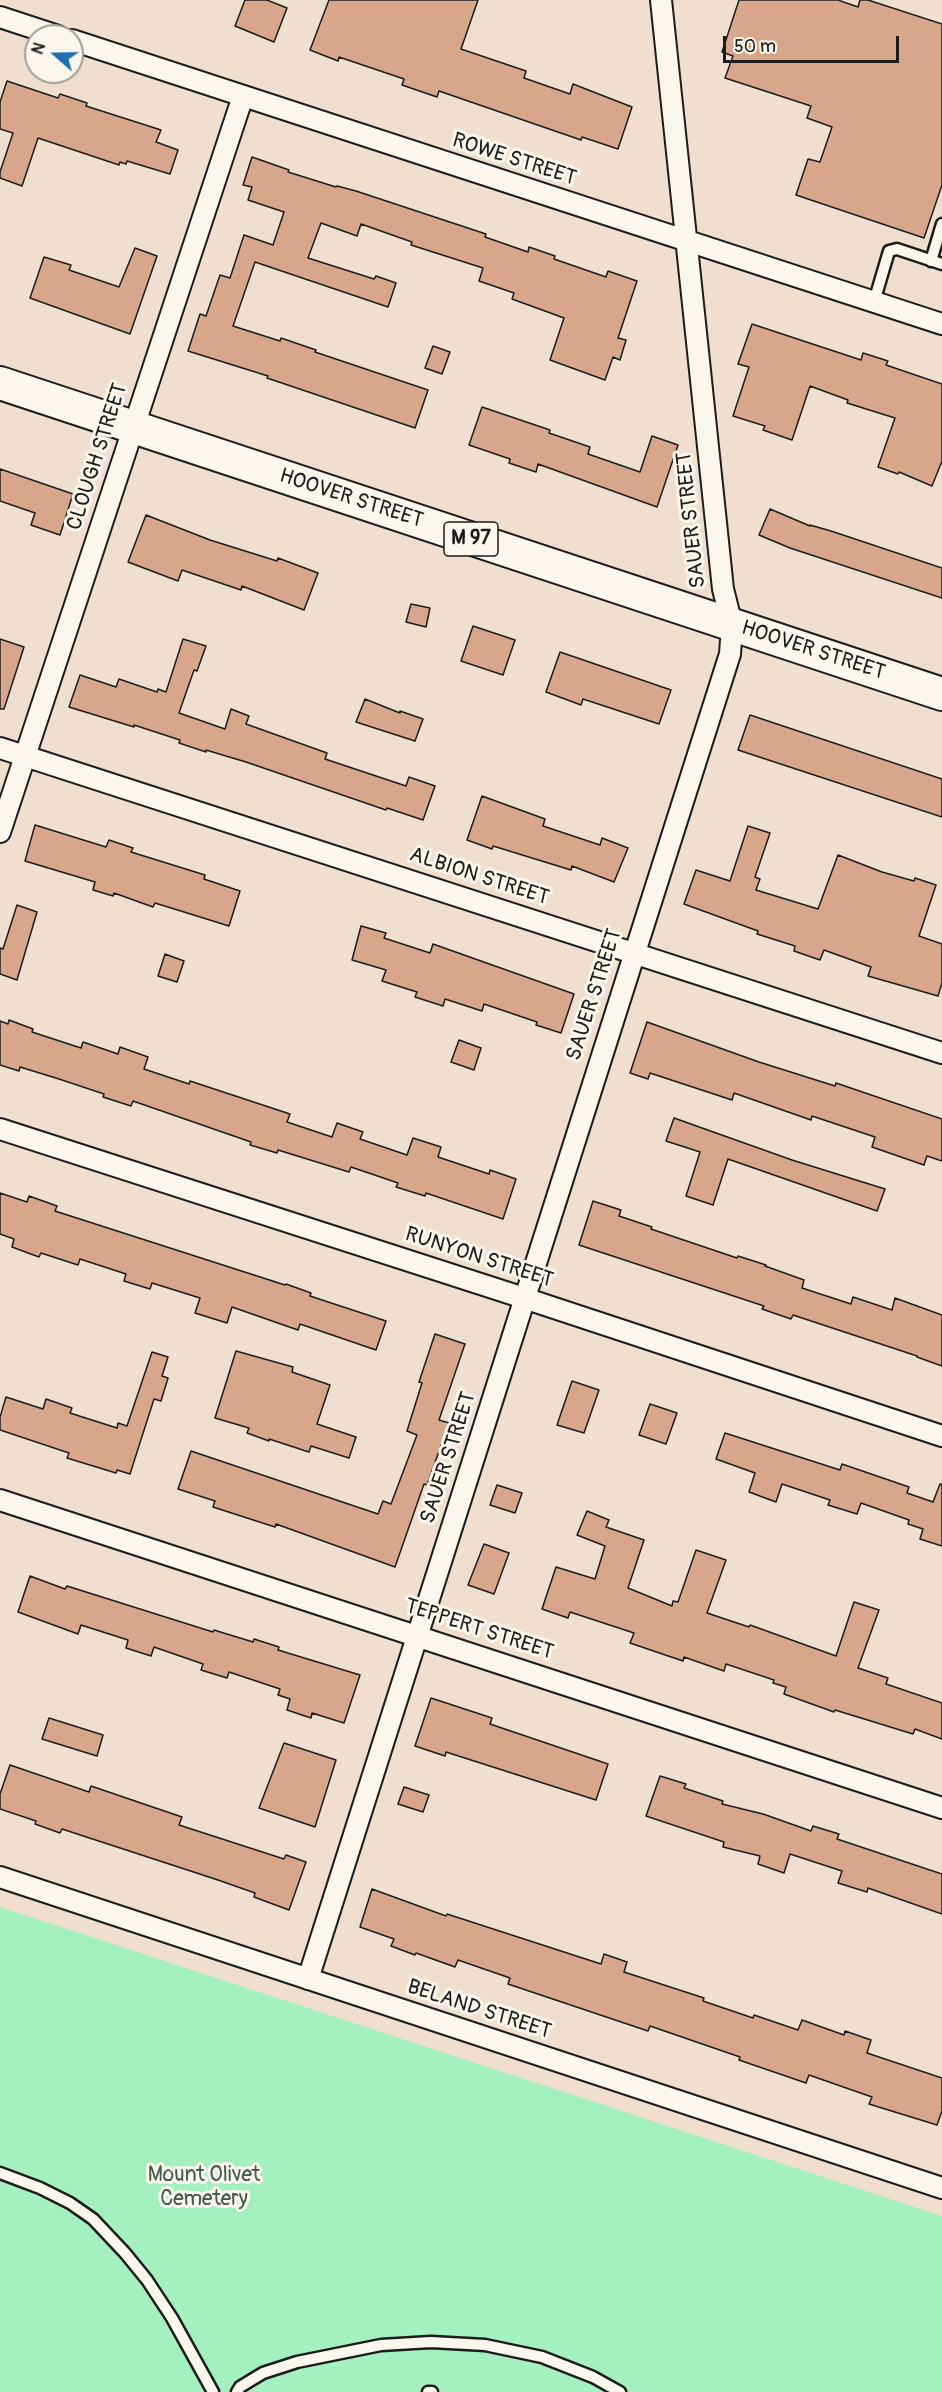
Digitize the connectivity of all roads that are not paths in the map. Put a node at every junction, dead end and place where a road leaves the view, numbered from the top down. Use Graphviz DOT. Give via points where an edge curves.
graph roads {
  1 [pos="661,0"];
  2 [pos="0,17"];
  3 [pos="24,25"];
  4 [pos="84,44"];
  5 [pos="243,96"];
  6 [pos="942,224"];
  7 [pos="687,241"];
  8 [pos="931,261"];
  9 [pos="942,264"];
  10 [pos="874,302"];
  11 [pos="942,324"];
  12 [pos="0,383"];
  13 [pos="133,427"];
  14 [pos="732,625"];
  15 [pos="942,694"];
  16 [pos="0,748"];
  17 [pos="25,756"];
  18 [pos="0,832"];
  19 [pos="634,952"];
  20 [pos="942,1053"];
  21 [pos="0,1129"];
  22 [pos="524,1298"];
  23 [pos="942,1436"];
  24 [pos="0,1500"];
  25 [pos="418,1635"];
  26 [pos="942,1808"];
  27 [pos="0,1877"];
  28 [pos="308,1979"];
  29 [pos="0,2173"];
  30 [pos="942,2188"];
  31 [pos="213,2392"];
  32 [pos="237,2392"];
  33 [pos="620,2392"];
  1 -- 7 [label="street, SAUER STREET"];
  2 -- 3 [label="street"];
  4 -- 5 [label="street, ROWE STREET"];
  5 -- 7 [label="street, ROWE STREET"];
  5 -- 13 [label="street, CLOUGH STREET"];
  6 -- 8 [label="lane"];
  7 -- 10 [label="street, ROWE STREET"];
  7 -- 14 [label="street, SAUER STREET" via="723,589"];
  8 -- 9 [label="lane"];
  8 -- 10 [label="lane" via="897,249 889,251"];
  10 -- 11 [label="street, ROWE STREET"];
  12 -- 13 [label="main road, HOOVER STREET / M 97"];
  13 -- 14 [label="main road, HOOVER STREET / M 97"];
  13 -- 17 [label="street, CLOUGH STREET"];
  14 -- 15 [label="main road, HOOVER STREET / M 97"];
  14 -- 19 [label="street, SAUER STREET" via="730,654"];
  16 -- 17 [label="street, ALBION STREET"];
  17 -- 18 [label="street, CLOUGH STREET"];
  17 -- 19 [label="street, ALBION STREET"];
  19 -- 20 [label="street, ALBION STREET"];
  19 -- 22 [label="street, SAUER STREET"];
  21 -- 22 [label="street, RUNYON STREET"];
  22 -- 23 [label="street, RUNYON STREET"];
  22 -- 25 [label="street, SAUER STREET"];
  24 -- 25 [label="street, TEPPERT STREET"];
  25 -- 26 [label="street, TEPPERT STREET"];
  25 -- 28 [label="street, SAUER STREET"];
  27 -- 28 [label="street, BELAND STREET"];
  28 -- 30 [label="street, BELAND STREET"];
  29 -- 31 [label="lane" via="40,2188 93,2219 147,2280"];
  32 -- 33 [label="lane" via="263,2373 297,2362 381,2345 431,2342 485,2345 542,2357"];
}
